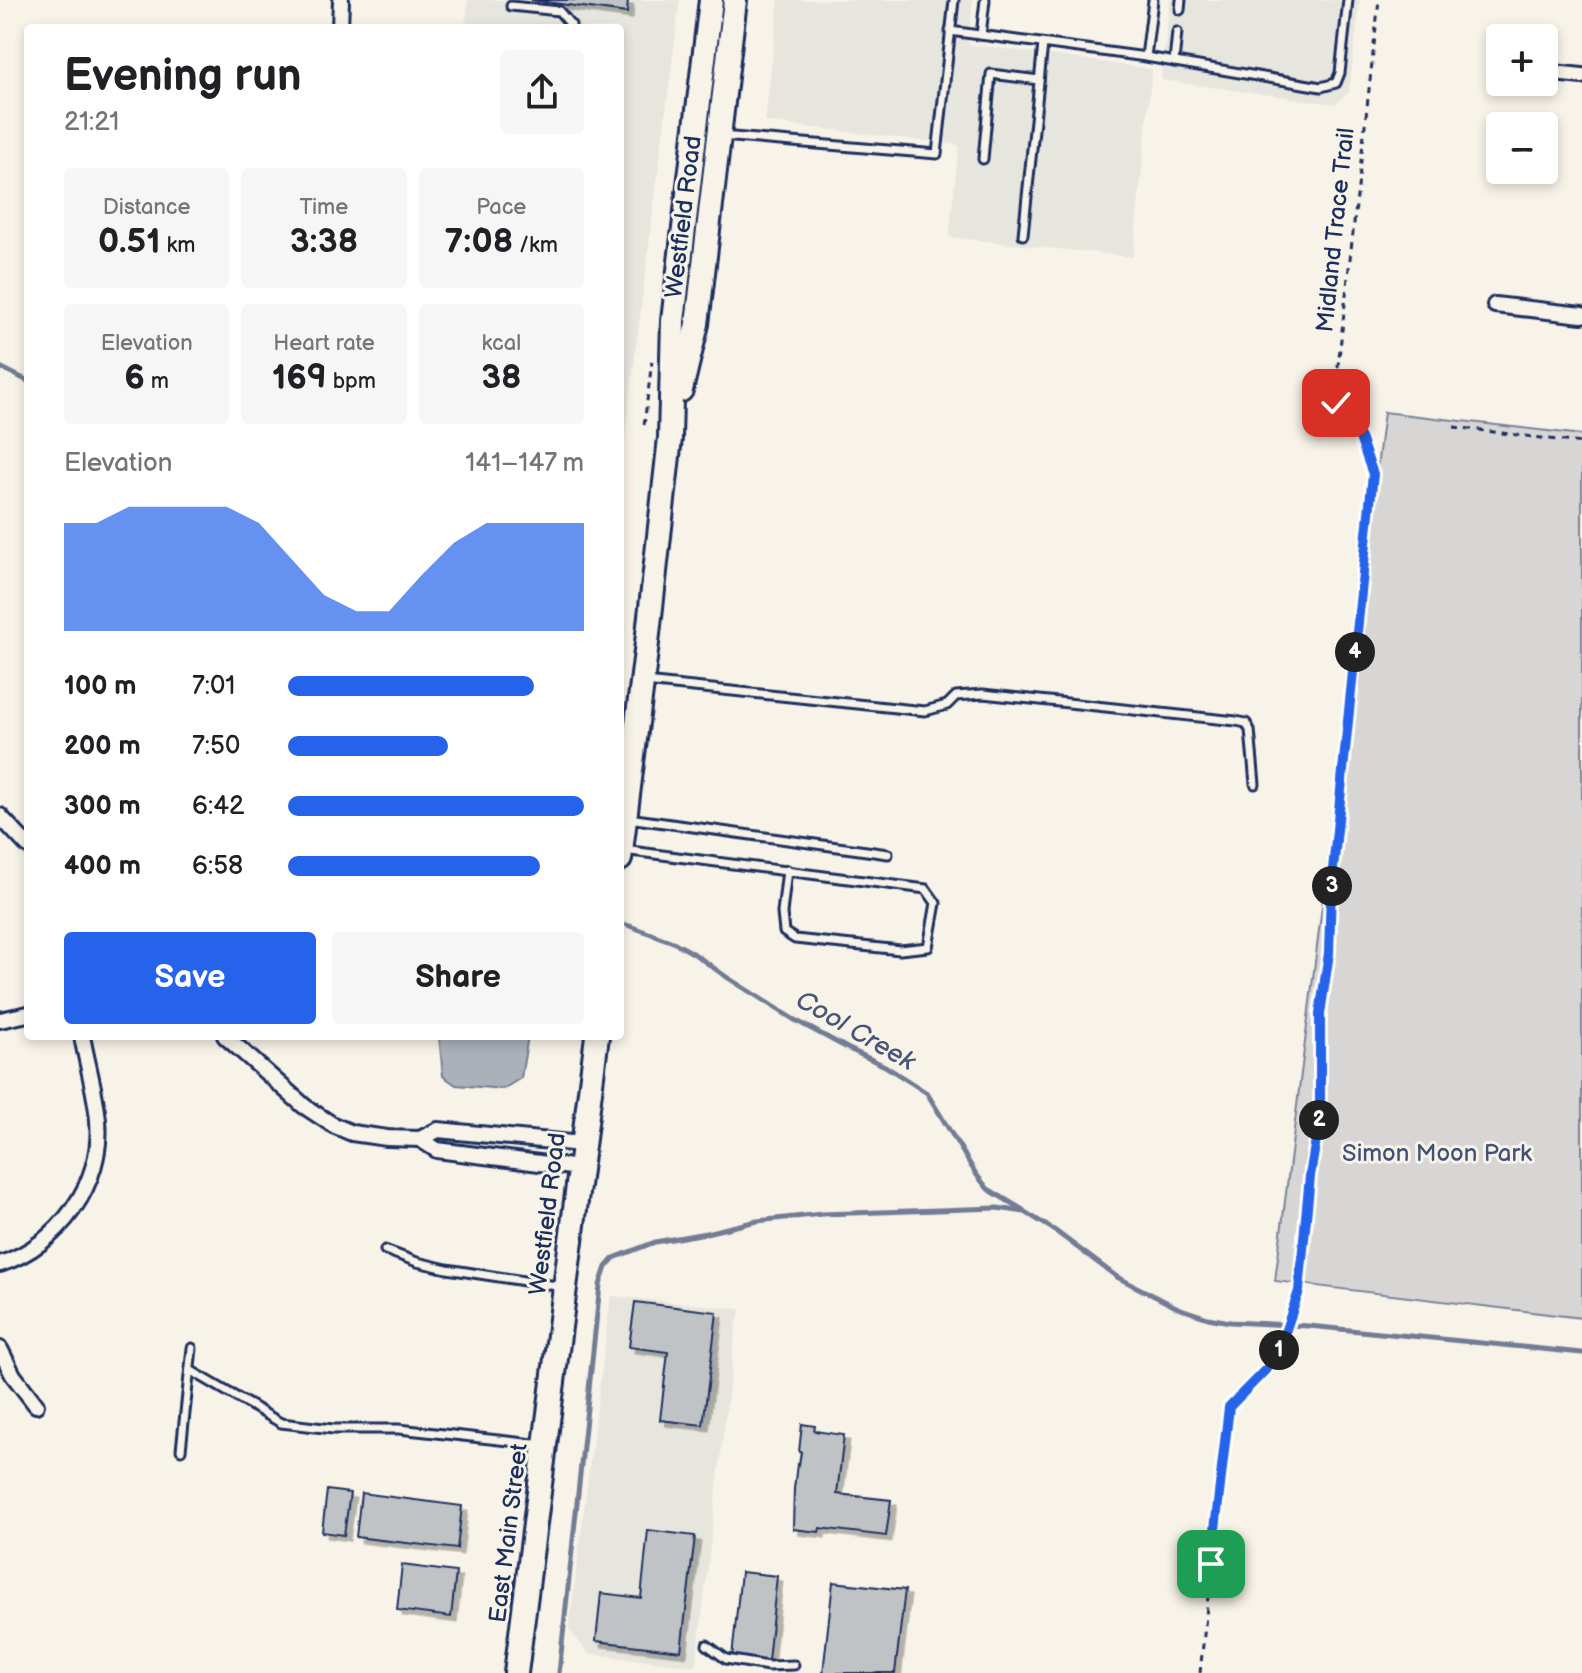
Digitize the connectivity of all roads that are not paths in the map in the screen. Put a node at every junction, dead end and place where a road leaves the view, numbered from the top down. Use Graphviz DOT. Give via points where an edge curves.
graph roads {
  1 [pos="341,0"];
  2 [pos="711,0"];
  3 [pos="735,0"];
  4 [pos="954,0"];
  5 [pos="985,0"];
  6 [pos="1153,0"];
  7 [pos="1181,0"];
  8 [pos="1348,0"];
  9 [pos="511,6"];
  10 [pos="1180,10"];
  11 [pos="340,24"];
  12 [pos="570,24"];
  13 [pos="950,31"];
  14 [pos="1177,32"];
  15 [pos="981,35"];
  16 [pos="1043,44"];
  17 [pos="1146,57"];
  18 [pos="1174,62"];
  19 [pos="1558,73"];
  20 [pos="1582,76"];
  21 [pos="1039,80"];
  22 [pos="719,136"];
  23 [pos="983,159"];
  24 [pos="1023,235"];
  25 [pos="1495,305"];
  26 [pos="1582,315"];
  27 [pos="670,438"];
  28 [pos="643,681"];
  29 [pos="1255,784"];
  30 [pos="0,816"];
  31 [pos="625,818"];
  32 [pos="624,826"];
  33 [pos="24,842"];
  34 [pos="624,850"];
  35 [pos="888,854"];
  36 [pos="787,870"];
  37 [pos="24,1015"];
  38 [pos="0,1020"];
  39 [pos="83,1040"];
  40 [pos="230,1040"];
  41 [pos="596,1040"];
  42 [pos="420,1139"];
  43 [pos="582,1144"];
  44 [pos="579,1168"];
  45 [pos="385,1250"];
  46 [pos="0,1264"];
  47 [pos="565,1288"];
  48 [pos="192,1348"];
  49 [pos="0,1349"];
  50 [pos="190,1370"];
  51 [pos="551,1399"];
  52 [pos="36,1405"];
  53 [pos="545,1446"];
  54 [pos="181,1450"];
  55 [pos="707,1645"];
  56 [pos="794,1665"];
  57 [pos="516,1673"];
  1 -- 11 [label="street"];
  2 -- 27 [label="main road, Westfield Road" via="673,321"];
  3 -- 22 [label="main road, Westfield Road"];
  4 -- 13 [label="lane"];
  5 -- 15 [label="lane"];
  6 -- 17 [label="lane"];
  7 -- 10 [label="lane"];
  8 -- 18 [label="lane" via="1336,83 1321,87"];
  9 -- 12 [label="lane" via="559,11"];
  13 -- 15 [label="lane"];
  13 -- 22 [label="lane" via="937,154"];
  14 -- 18 [label="lane"];
  15 -- 16 [label="lane"];
  16 -- 17 [label="lane"];
  16 -- 21 [label="lane"];
  17 -- 18 [label="lane"];
  19 -- 20 [label="street"];
  21 -- 23 [label="lane" via="991,74"];
  21 -- 24 [label="lane"];
  22 -- 27 [label="main road, Westfield Road" via="697,324"];
  25 -- 26 [label="street"];
  27 -- 28 [label="main road, Westfield Road"];
  28 -- 29 [label="lane" via="925,711 947,705 956,696 983,694 1236,721 1250,730"];
  28 -- 31 [label="main road, Westfield Road"];
  30 -- 33 [label="street"];
  31 -- 32 [label="main road, Westfield Road"];
  31 -- 35 [label="lane"];
  34 -- 36 [label="lane"];
  36 -- 36 [label="lane" via="926,889 936,903 928,947 900,950 795,939 784,932"];
  37 -- 38 [label="street"];
  39 -- 46 [label="street" via="98,1122 95,1160 86,1186 53,1233 32,1250"];
  40 -- 42 [label="street" via="333,1125 352,1133"];
  41 -- 43 [label="main road, Westfield Road"];
  42 -- 43 [label="street" via="438,1130"];
  42 -- 44 [label="street" via="437,1150"];
  43 -- 44 [label="main road, Westfield Road"];
  44 -- 47 [label="main road, Westfield Road"];
  45 -- 47 [label="lane" via="447,1269"];
  47 -- 51 [label="main road, Westfield Road"];
  48 -- 50 [label="lane"];
  49 -- 52 [label="street"];
  50 -- 53 [label="lane" via="281,1423 399,1429"];
  50 -- 54 [label="lane"];
  51 -- 53 [label="main road, East Main Street"];
  53 -- 57 [label="main road, East Main Street"];
  55 -- 56 [label="lane" via="726,1659"];
}
